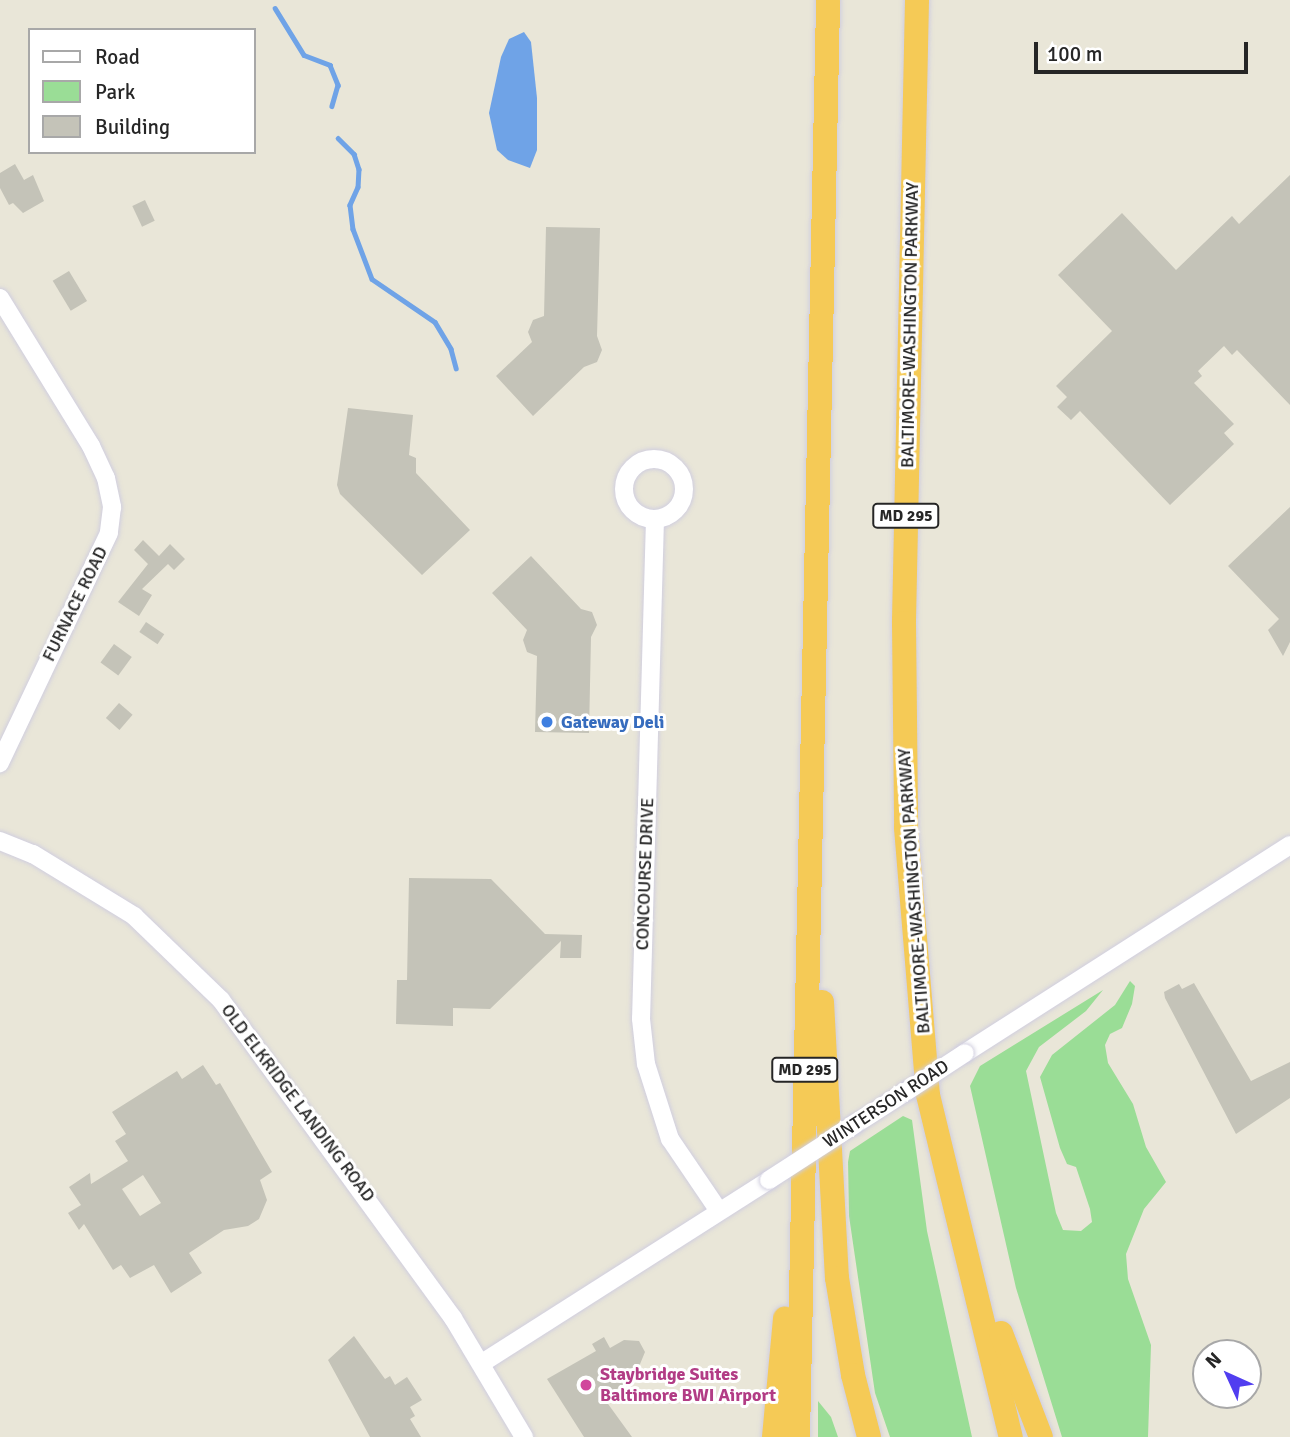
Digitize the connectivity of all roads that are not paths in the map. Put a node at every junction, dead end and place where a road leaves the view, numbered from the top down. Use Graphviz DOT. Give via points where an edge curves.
graph roads {
  1 [pos="828,0"];
  2 [pos="917,0"];
  3 [pos="0,298"];
  4 [pos="818,418"];
  5 [pos="655,519"];
  6 [pos="811,703"];
  7 [pos="0,763"];
  8 [pos="0,841"];
  9 [pos="1290,845"];
  10 [pos="925,1031"];
  11 [pos="719,1211"];
  12 [pos="482,1363"];
  13 [pos="524,1437"];
  14 [pos="774,1437"];
  15 [pos="798,1437"];
  16 [pos="869,1437"];
  17 [pos="1010,1437"];
  18 [pos="1041,1437"];
  1 -- 4 [label="highway, MD 295"];
  2 -- 10 [label="highway, BALTIMORE-WASHINGTON PARKWAY / MD 295" via="902,732 913,928"];
  3 -- 7 [label="street, FURNACE ROAD" via="92,446 112,507 109,533"];
  4 -- 6 [label="highway, MD 295"];
  4 -- 16 [label="highway" via="828,490 821,805 824,1102 839,1291"];
  5 -- 11 [label="street, CONCOURSE DRIVE" via="642,1030 655,1101 670,1139"];
  6 -- 14 [label="highway" via="797,794 787,1280"];
  6 -- 15 [label="highway, MD 295"];
  8 -- 12 [label="street, OLD ELKRIDGE LANDING ROAD" via="33,854 134,916 206,984 302,1105"];
  9 -- 11 [label="street, WINTERSON ROAD, bridge"];
  10 -- 17 [label="highway, BALTIMORE-WASHINGTON PARKWAY / MD 295" via="928,1095 940,1158"];
  10 -- 18 [label="highway" via="1006,1351"];
  11 -- 12 [label="street, WINTERSON ROAD"];
  12 -- 13 [label="street, OLD ELKRIDGE LANDING ROAD"];
}
